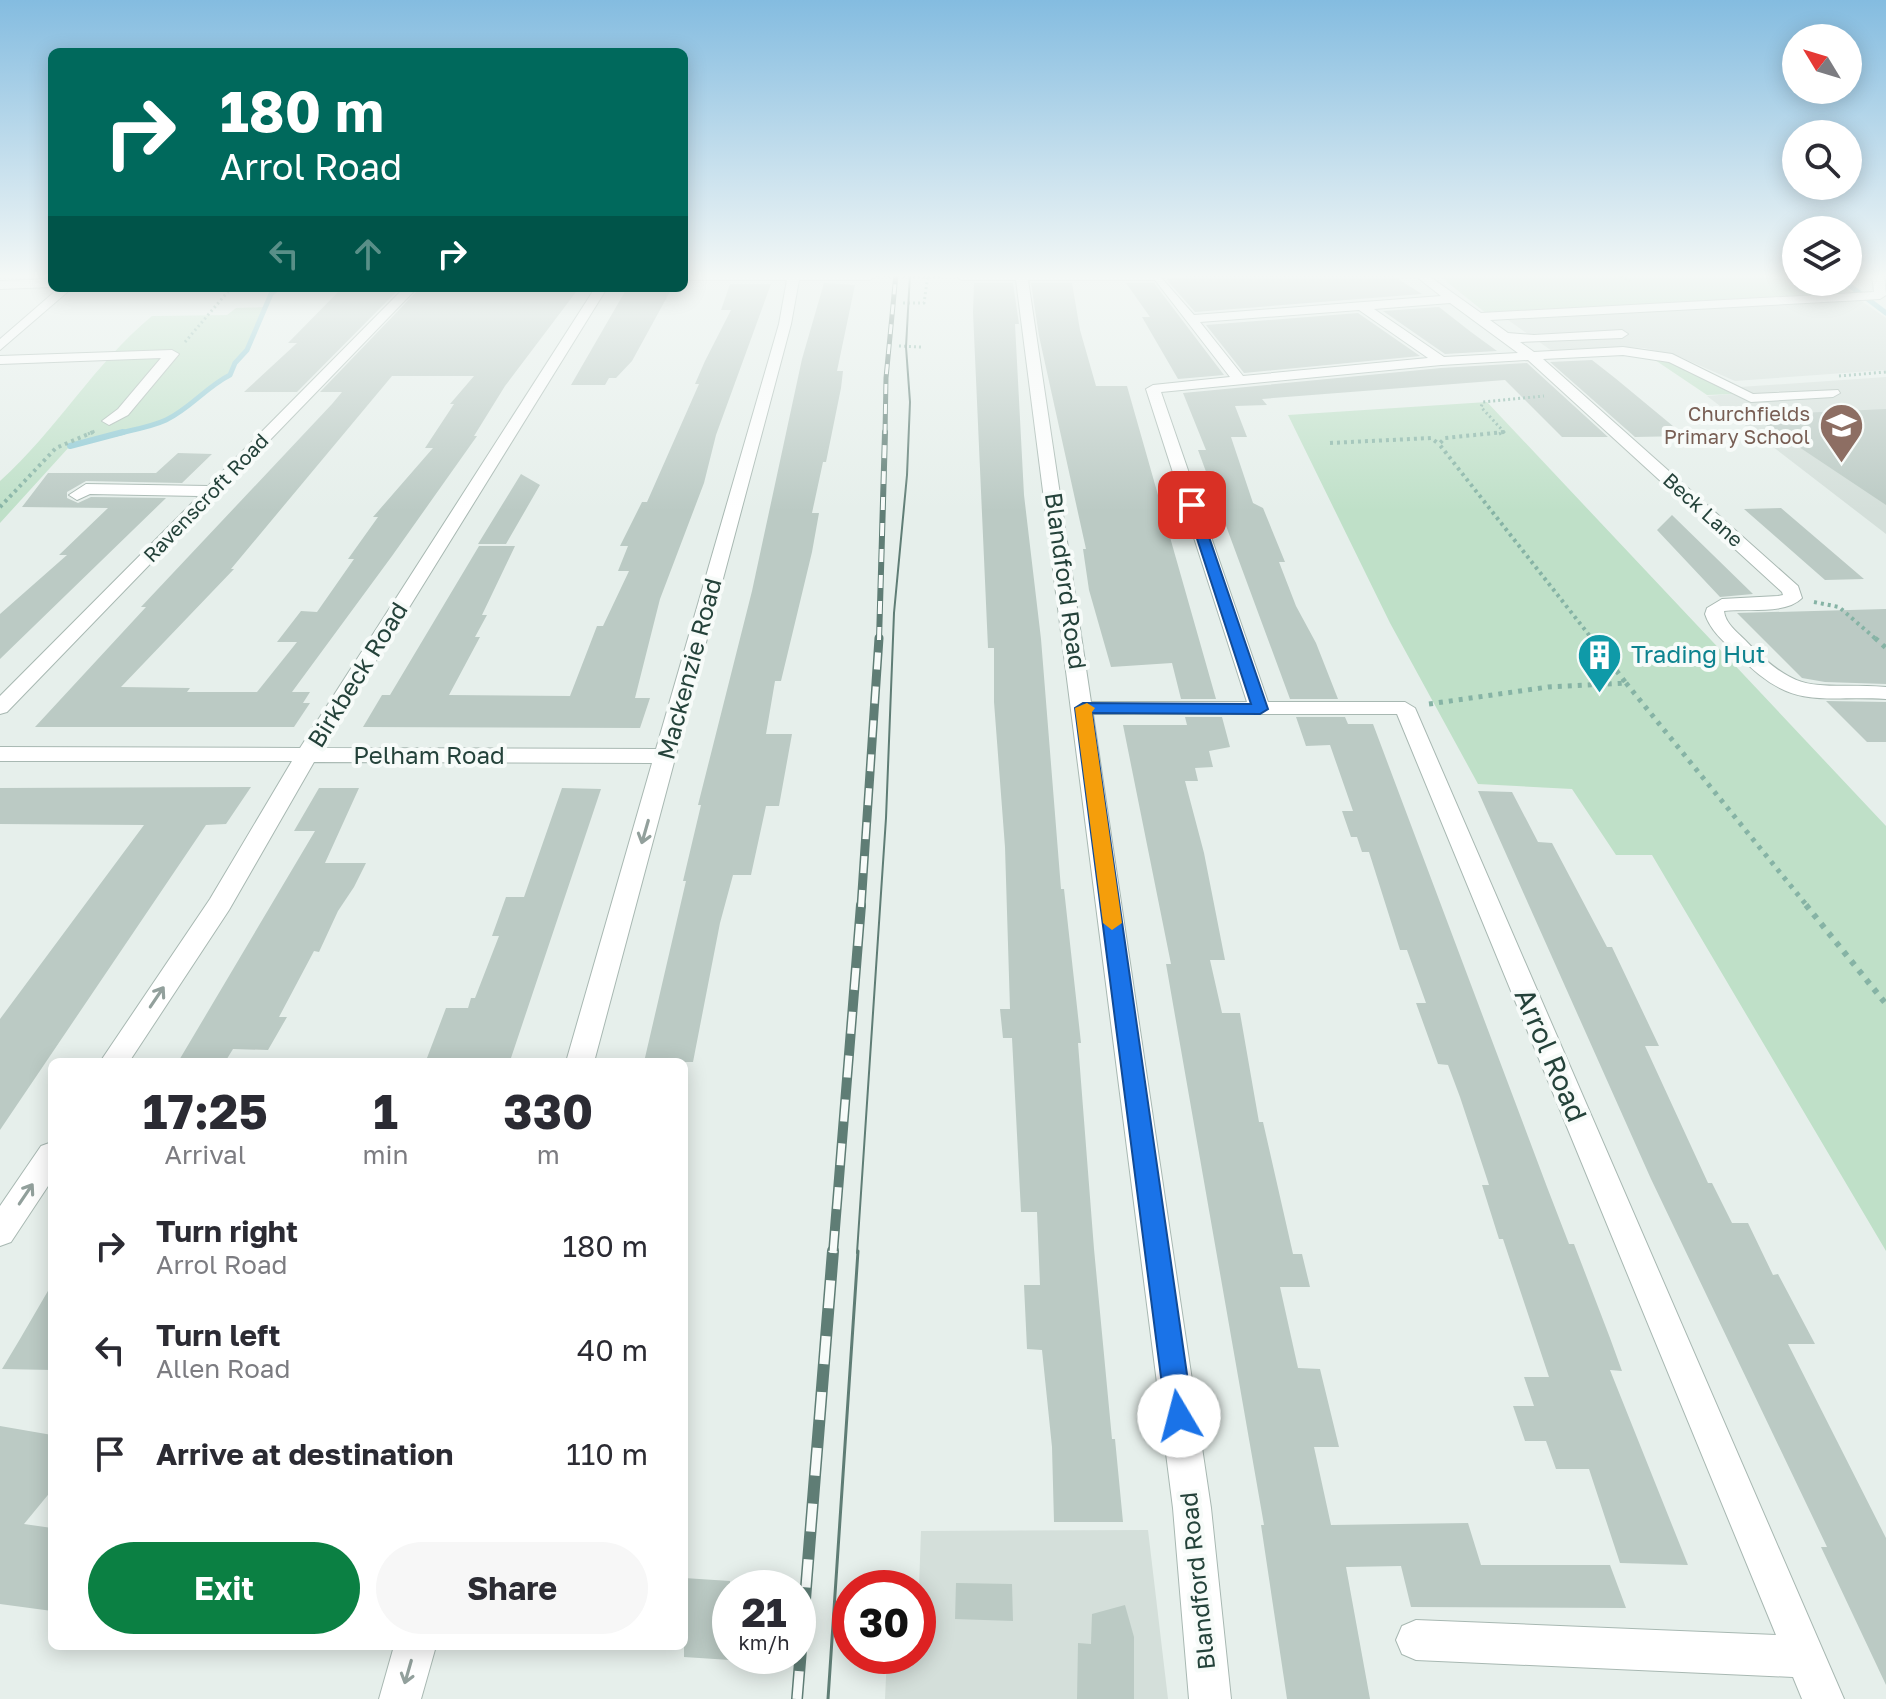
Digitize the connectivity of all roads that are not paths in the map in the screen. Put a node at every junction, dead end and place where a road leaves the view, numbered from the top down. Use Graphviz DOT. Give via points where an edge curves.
graph roads {
  1 [pos="140,353"];
  2 [pos="168,353"];
  3 [pos="347,353"];
  4 [pos="560,353"];
  5 [pos="777,353"];
  6 [pos="1033,353"];
  7 [pos="1217,353"];
  8 [pos="1430,353"];
  9 [pos="1527,353"];
  10 [pos="1593,353"];
  11 [pos="1648,353"];
  12 [pos="1530,355"];
  13 [pos="0,360"];
  14 [pos="1441,361"];
  15 [pos="1238,379"];
  16 [pos="1833,393"];
  17 [pos="109,421"];
  18 [pos="212,491"];
  19 [pos="77,495"];
  20 [pos="1886,693"];
  21 [pos="0,708"];
  22 [pos="1083,708"];
  23 [pos="1260,709"];
  24 [pos="0,754"];
  25 [pos="307,755"];
  26 [pos="666,756"];
  27 [pos="117,1058"];
  28 [pos="581,1058"];
  29 [pos="48,1161"];
  30 [pos="0,1232"];
  31 [pos="1416,1640"];
  32 [pos="414,1650"];
  33 [pos="1806,1657"];
  34 [pos="400,1699"];
  35 [pos="1210,1699"];
  36 [pos="1823,1699"];
  1 -- 13 [label="street"];
  2 -- 17 [label="street" via="172,357"];
  3 -- 18 [label="street, Ravenscroft Road"];
  4 -- 25 [label="street, Birkbeck Road"];
  5 -- 26 [label="street, Mackenzie Road"];
  6 -- 22 [label="street, Blandford Road"];
  7 -- 15 [label="street"];
  8 -- 14 [label="street"];
  9 -- 12 [label="street, Beck Lane"];
  10 -- 12 [label="street"];
  11 -- 16 [label="street" via="1672,358 1751,398"];
  12 -- 14 [label="street"];
  12 -- 20 [label="street, Beck Lane" via="1792,594 1722,605 1714,614 1769,676 1824,694"];
  14 -- 15 [label="street"];
  15 -- 23 [label="street" via="1153,389"];
  18 -- 19 [label="street" via="86,489"];
  18 -- 21 [label="street, Ravenscroft Road"];
  22 -- 23 [label="street"];
  22 -- 35 [label="street, Blandford Road" via="1192,1508"];
  23 -- 33 [label="street, Arrol Road" via="1405,708"];
  24 -- 25 [label="street, Pelham Road"];
  25 -- 26 [label="street, Pelham Road"];
  27 -- 25 [label="street, Birkbeck Road, one-way" via="220,904"];
  26 -- 28 [label="street, Mackenzie Road, one-way"];
  30 -- 29 [label="street, one-way"];
  31 -- 33 [label="street"];
  32 -- 34 [label="street, one-way"];
  33 -- 36 [label="street, Arrol Road"];
}
